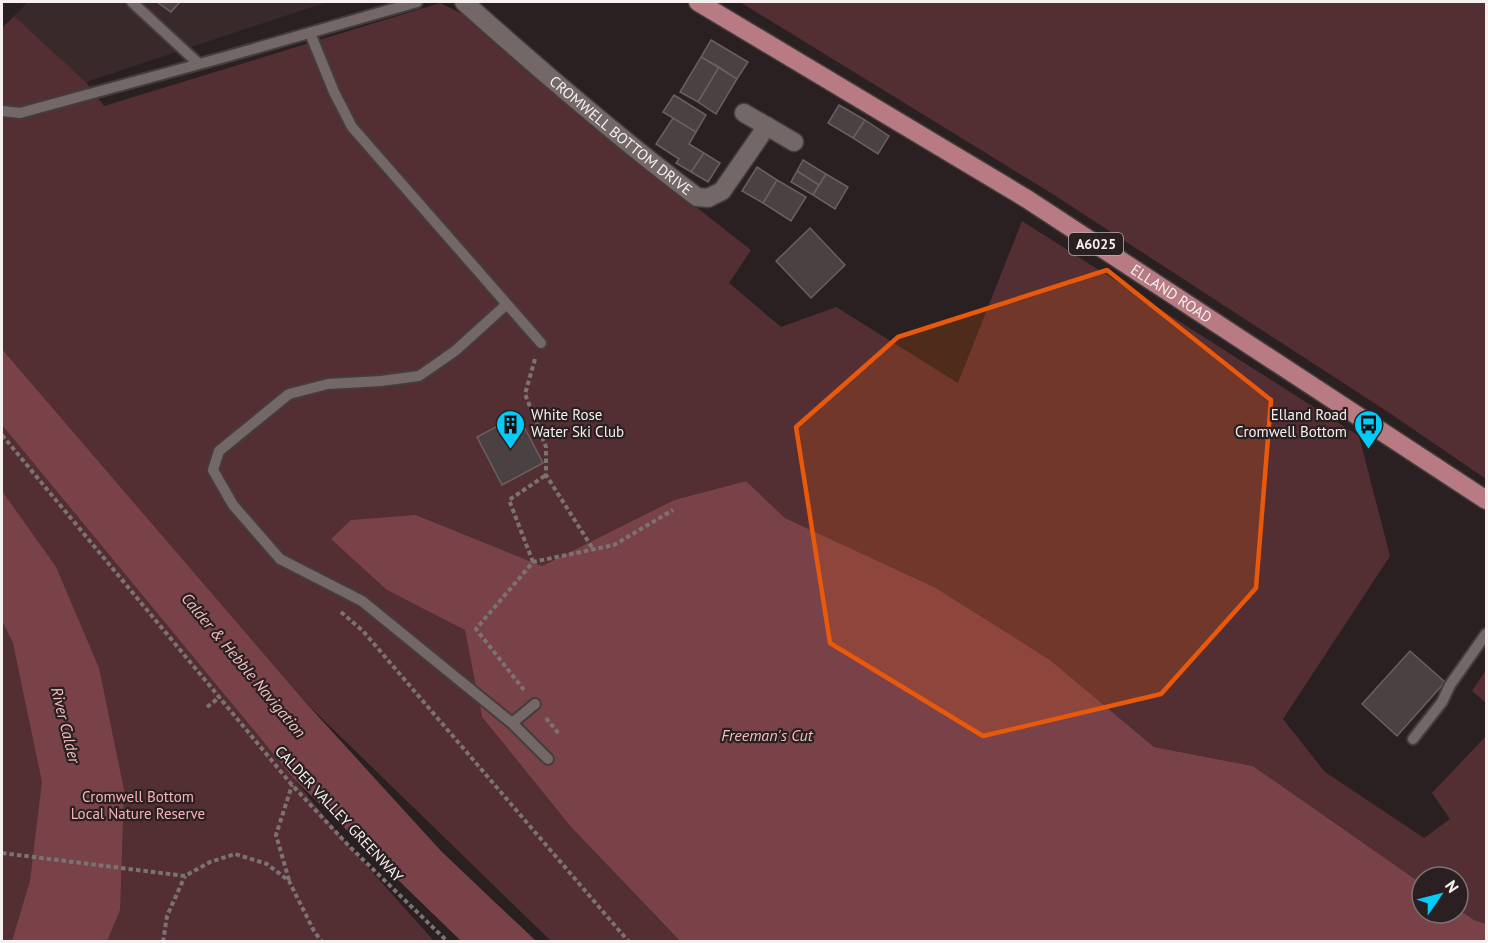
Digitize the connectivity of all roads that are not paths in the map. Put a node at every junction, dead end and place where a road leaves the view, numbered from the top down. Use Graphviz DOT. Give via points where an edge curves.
graph roads {
  1 [pos="132,2"];
  2 [pos="417,2"];
  3 [pos="464,2"];
  4 [pos="698,2"];
  5 [pos="310,33"];
  6 [pos="199,64"];
  7 [pos="2,111"];
  8 [pos="744,113"];
  9 [pos="767,126"];
  10 [pos="794,142"];
  11 [pos="507,304"];
  12 [pos="541,343"];
  13 [pos="1486,500"];
  14 [pos="1486,634"];
  15 [pos="535,704"];
  16 [pos="512,723"];
  17 [pos="1413,739"];
  18 [pos="548,759"];
  1 -- 6 [label="lane"];
  2 -- 5 [label="lane"];
  3 -- 9 [label="street, CROMWELL BOTTOM DRIVE" via="538,68 698,197 708,198 722,191"];
  4 -- 13 [label="main road, ELLAND ROAD / A6025" via="1027,199"];
  5 -- 6 [label="lane"];
  5 -- 11 [label="lane" via="333,92 352,127"];
  6 -- 7 [label="lane" via="20,113"];
  8 -- 9 [label="street"];
  9 -- 10 [label="street"];
  11 -- 12 [label="lane"];
  11 -- 16 [label="lane" via="455,351 419,376 328,384 289,394 219,451 213,470 233,505 280,559 362,601"];
  14 -- 17 [label="lane"];
  15 -- 16 [label="lane"];
  16 -- 18 [label="lane"];
}
